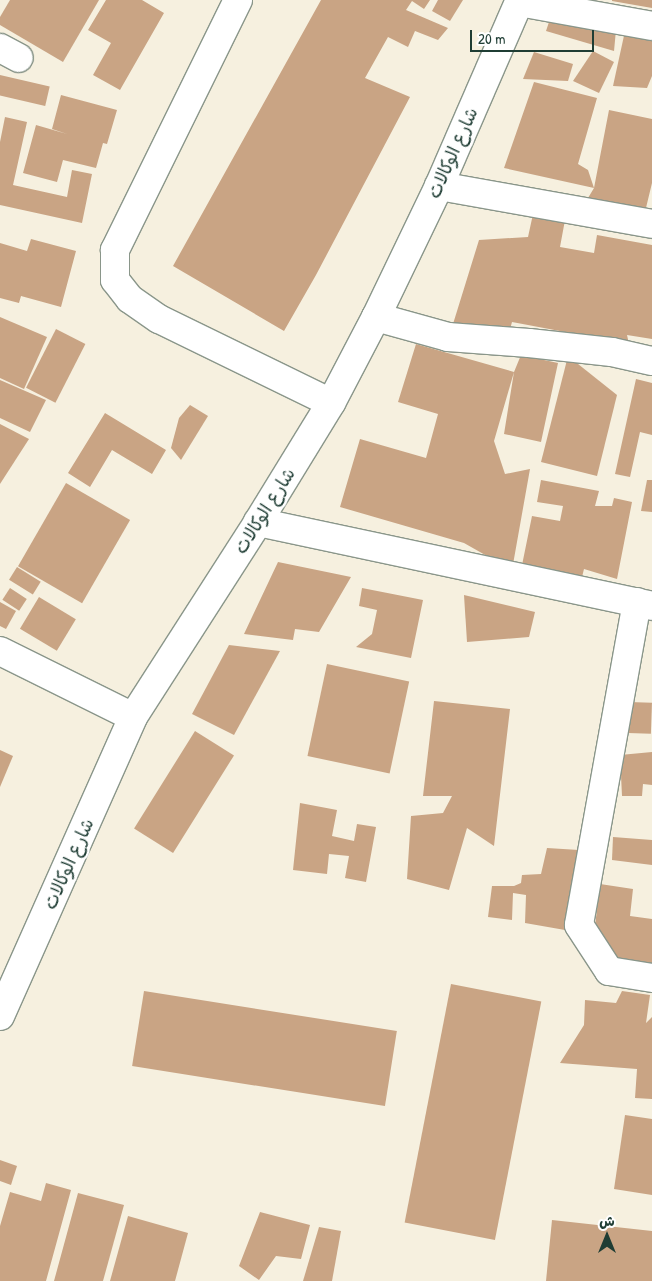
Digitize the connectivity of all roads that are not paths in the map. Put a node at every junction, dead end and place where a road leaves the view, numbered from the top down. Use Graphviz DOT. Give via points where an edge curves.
graph roads {
  1 [pos="238,0"];
  2 [pos="520,1"];
  3 [pos="652,26"];
  4 [pos="440,186"];
  5 [pos="652,224"];
  6 [pos="376,317"];
  7 [pos="652,361"];
  8 [pos="331,403"];
  9 [pos="258,522"];
  10 [pos="644,604"];
  11 [pos="0,651"];
  12 [pos="133,717"];
  13 [pos="652,978"];
  14 [pos="3,1003"];
  1 -- 8 [label="street" via="115,250 114,280 130,299 159,319"];
  2 -- 3 [label="street"];
  2 -- 4 [label="street, شارع الوكالات"];
  4 -- 5 [label="street"];
  4 -- 6 [label="street, شارع الوكالات"];
  6 -- 7 [label="street" via="448,337 603,351"];
  6 -- 8 [label="street, شارع الوكالات"];
  8 -- 9 [label="street, شارع الوكالات"];
  9 -- 10 [label="street"];
  9 -- 12 [label="street, شارع الوكالات"];
  10 -- 13 [label="street" via="579,925 609,971"];
  11 -- 12 [label="street"];
  12 -- 14 [label="street, شارع الوكالات"];
}
